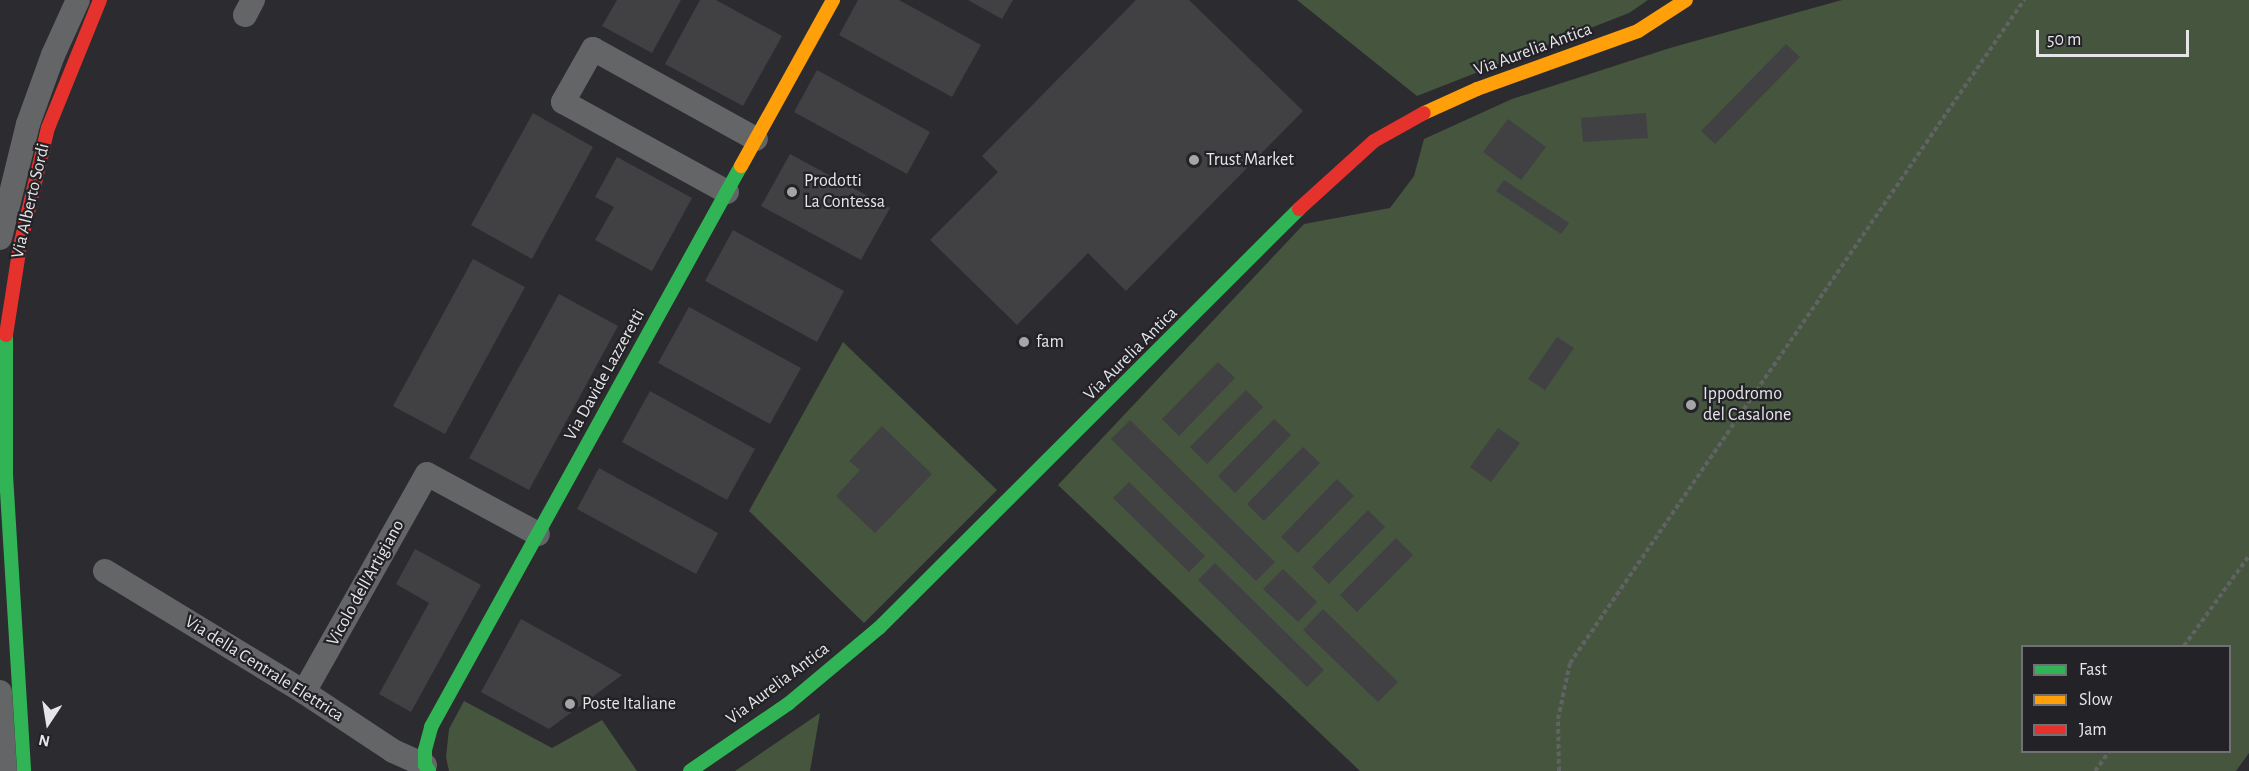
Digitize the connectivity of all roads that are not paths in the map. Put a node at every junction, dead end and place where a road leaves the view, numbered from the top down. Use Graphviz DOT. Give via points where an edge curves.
graph roads {
  1 [pos="78,0"];
  2 [pos="100,0"];
  3 [pos="833,0"];
  4 [pos="1663,0"];
  5 [pos="1686,0"];
  6 [pos="1638,31"];
  7 [pos="756,139"];
  8 [pos="727,192"];
  9 [pos="0,238"];
  10 [pos="538,534"];
  11 [pos="105,571"];
  12 [pos="0,692"];
  13 [pos="304,692"];
  14 [pos="427,768"];
  15 [pos="5,771"];
  16 [pos="24,771"];
  17 [pos="690,771"];
  1 -- 9 [label="street, Via Alberto Sordi" via="28,124"];
  2 -- 16 [label="street, Via Alberto Sordi" via="48,128 20,246 6,330 6,475"];
  3 -- 7 [label="street, Via Davide Lazzeretti"];
  4 -- 6 [label="street"];
  5 -- 6 [label="street, Via Aurelia Antica"];
  6 -- 17 [label="street, Via Aurelia Antica" via="1477,89 1374,141 1313,195 879,628 788,704"];
  7 -- 8 [label="street, Via Davide Lazzeretti"];
  7 -- 8 [label="street" via="593,49 563,102"];
  8 -- 10 [label="street, Via Davide Lazzeretti"];
  10 -- 13 [label="street, Vicolo dell'Artigiano" via="427,474"];
  10 -- 14 [label="street, Via Davide Lazzeretti" via="431,727"];
  11 -- 13 [label="street, Via della Centrale Elettrica"];
  12 -- 15 [label="street"];
  13 -- 14 [label="street, Via della Centrale Elettrica" via="393,751"];
}
